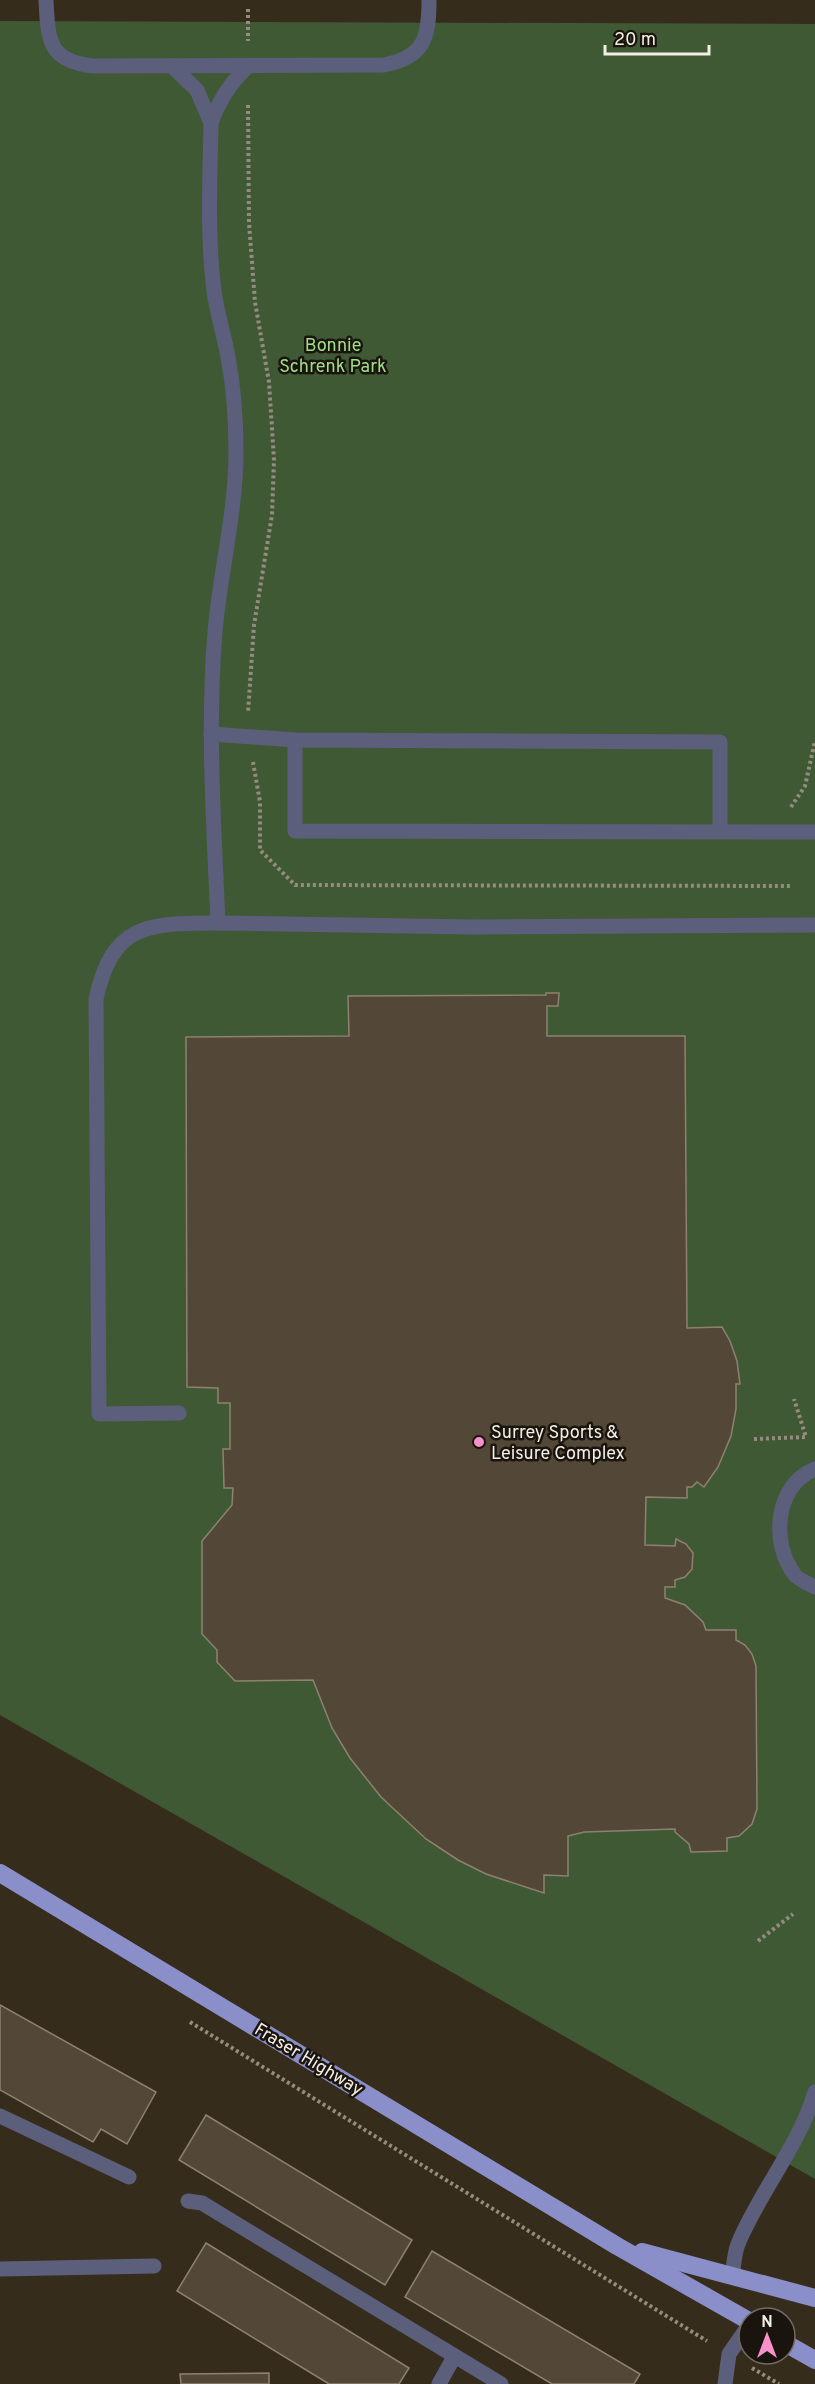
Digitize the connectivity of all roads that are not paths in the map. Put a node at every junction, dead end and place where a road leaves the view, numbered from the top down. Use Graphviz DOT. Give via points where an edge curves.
graph roads {
  1 [pos="46,0"];
  2 [pos="429,0"];
  3 [pos="172,66"];
  4 [pos="248,66"];
  5 [pos="210,123"];
  6 [pos="211,734"];
  7 [pos="294,740"];
  8 [pos="720,832"];
  9 [pos="815,832"];
  10 [pos="218,923"];
  11 [pos="815,925"];
  12 [pos="179,1413"];
  13 [pos="815,1469"];
  14 [pos="815,1587"];
  15 [pos="0,1873"];
  16 [pos="815,2092"];
  17 [pos="0,2116"];
  18 [pos="129,2177"];
  19 [pos="188,2200"];
  20 [pos="617,2246"];
  21 [pos="154,2266"];
  22 [pos="0,2269"];
  23 [pos="732,2276"];
  24 [pos="815,2298"];
  25 [pos="737,2316"];
  26 [pos="737,2342"];
  27 [pos="797,2350"];
  28 [pos="454,2357"];
  29 [pos="815,2360"];
  30 [pos="439,2384"];
  31 [pos="501,2384"];
  32 [pos="725,2384"];
  1 -- 3 [label="lane" via="48,32 54,49 64,60 93,66"];
  2 -- 4 [label="lane" via="424,40 417,53 403,61 384,65"];
  3 -- 4 [label="lane"];
  3 -- 5 [label="lane" via="197,90"];
  4 -- 5 [label="lane" via="229,86"];
  5 -- 6 [label="lane" via="214,293 235,401 236,451 231,529 215,633"];
  6 -- 7 [label="lane"];
  6 -- 10 [label="lane"];
  7 -- 8 [label="lane" via="720,742"];
  7 -- 8 [label="lane" via="295,831"];
  8 -- 9 [label="lane"];
  10 -- 11 [label="lane" via="473,927"];
  10 -- 12 [label="lane" via="157,925 129,937 116,947 107,962 96,999 99,1414"];
  13 -- 14 [label="lane" via="797,1480 788,1492 781,1511 780,1532 784,1556 796,1577"];
  15 -- 20 [label="main road, Fraser Highway"];
  16 -- 23 [label="lane" via="737,2246"];
  17 -- 18 [label="lane"];
  19 -- 28 [label="lane" via="202,2203"];
  20 -- 23 [label="main road, Fraser Highway"];
  20 -- 25 [label="main road, Fraser Highway"];
  21 -- 22 [label="lane"];
  23 -- 24 [label="main road, Fraser Highway"];
  26 -- 32 [label="lane" via="729,2354"];
  27 -- 29 [label="main road"];
  28 -- 30 [label="lane"];
  28 -- 31 [label="lane"];
}
